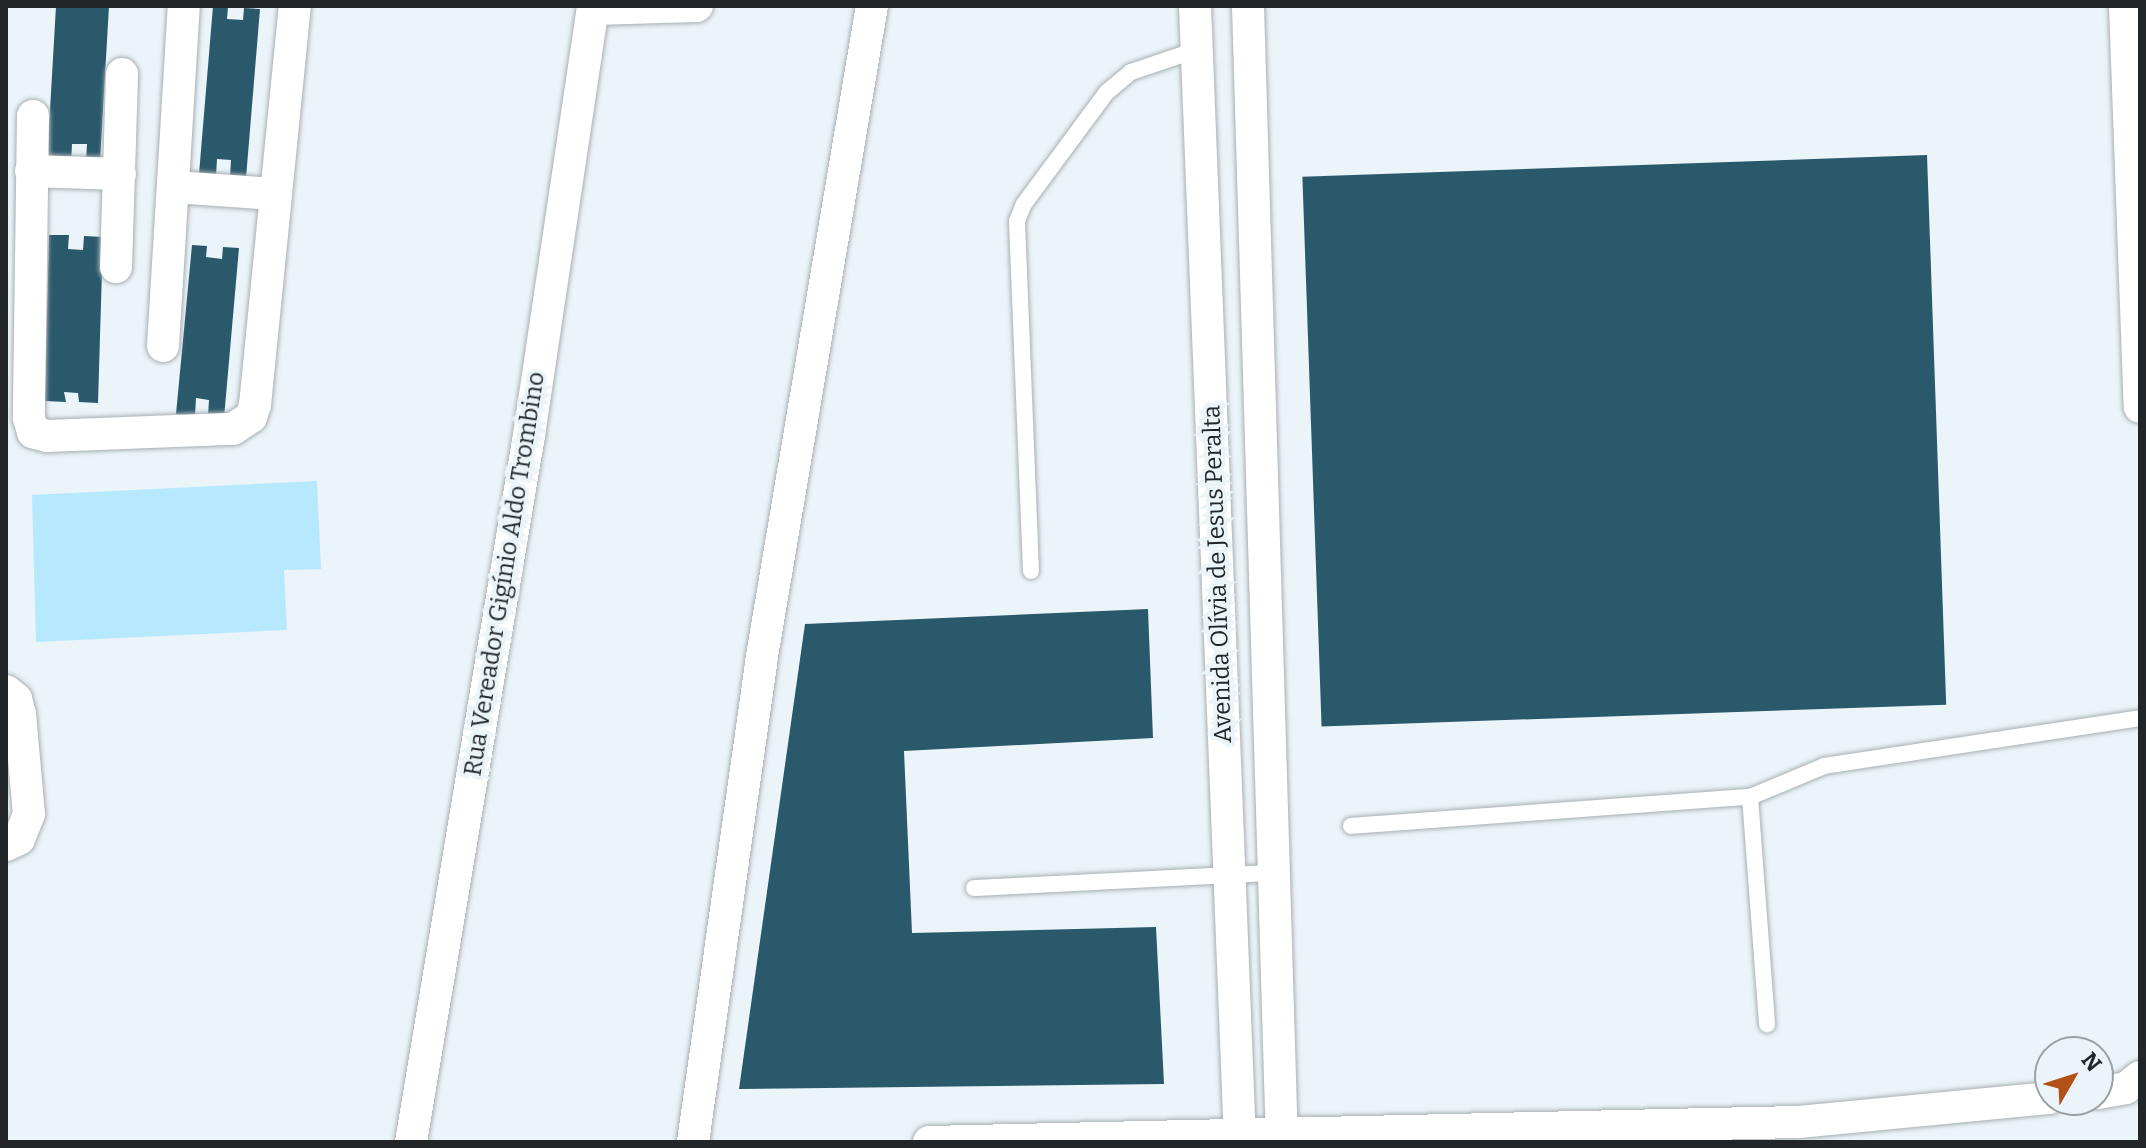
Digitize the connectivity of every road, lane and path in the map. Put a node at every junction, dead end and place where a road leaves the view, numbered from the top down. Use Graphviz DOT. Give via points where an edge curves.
graph roads {
  1 [pos="184,6"];
  2 [pos="295,6"];
  3 [pos="697,6"];
  4 [pos="872,6"];
  5 [pos="1195,6"];
  6 [pos="1248,6"];
  7 [pos="2125,6"];
  8 [pos="593,8"];
  9 [pos="1196,50"];
  10 [pos="122,74"];
  11 [pos="33,116"];
  12 [pos="31,171"];
  13 [pos="120,174"];
  14 [pos="174,187"];
  15 [pos="275,194"];
  16 [pos="116,267"];
  17 [pos="163,346"];
  18 [pos="2140,407"];
  19 [pos="1031,571"];
  20 [pos="6,691"];
  21 [pos="2140,718"];
  22 [pos="1750,797"];
  23 [pos="1351,826"];
  24 [pos="6,845"];
  25 [pos="1272,873"];
  26 [pos="1230,876"];
  27 [pos="974,888"];
  28 [pos="1767,1024"];
  29 [pos="2140,1077"];
  30 [pos="2114,1090"];
  31 [pos="2034,1100"];
  32 [pos="1799,1132"];
  33 [pos="1240,1136"];
  34 [pos="1282,1136"];
  35 [pos="411,1142"];
  36 [pos="693,1142"];
  37 [pos="929,1142"];
  38 [pos="935,1142"];
  1 -- 14 [label="street"];
  2 -- 15 [label="street"];
  3 -- 8 [label="street"];
  4 -- 36 [label="street" via="761,662"];
  5 -- 9 [label="street, Avenida Olívia de Jesus Peralta"];
  6 -- 25 [label="street, Avenida Olívia de Jesus Peralta"];
  7 -- 18 [label="street"];
  8 -- 35 [label="street, Rua Vereador Gigínio Aldo Trombino"];
  9 -- 19 [label="lane" via="1131,72 1107,92 1017,221"];
  9 -- 26 [label="street, Avenida Olívia de Jesus Peralta"];
  10 -- 13 [label="street"];
  11 -- 12 [label="street"];
  12 -- 13 [label="street"];
  12 -- 15 [label="street" via="29,418 33,432 47,436 233,429 251,417"];
  13 -- 16 [label="street"];
  14 -- 15 [label="street"];
  14 -- 17 [label="street"];
  20 -- 24 [label="street" via="16,699 20,714 29,814 19,839"];
  21 -- 22 [label="lane" via="1824,766"];
  22 -- 23 [label="lane"];
  22 -- 28 [label="lane"];
  25 -- 26 [label="lane"];
  25 -- 34 [label="street, Avenida Olívia de Jesus Peralta"];
  26 -- 27 [label="lane"];
  26 -- 33 [label="street, Avenida Olívia de Jesus Peralta"];
  29 -- 30 [label="street"];
  31 -- 32 [label="street"];
  32 -- 34 [label="street"];
  33 -- 34 [label="street"];
  33 -- 38 [label="street"];
  37 -- 38 [label="street"];
}
